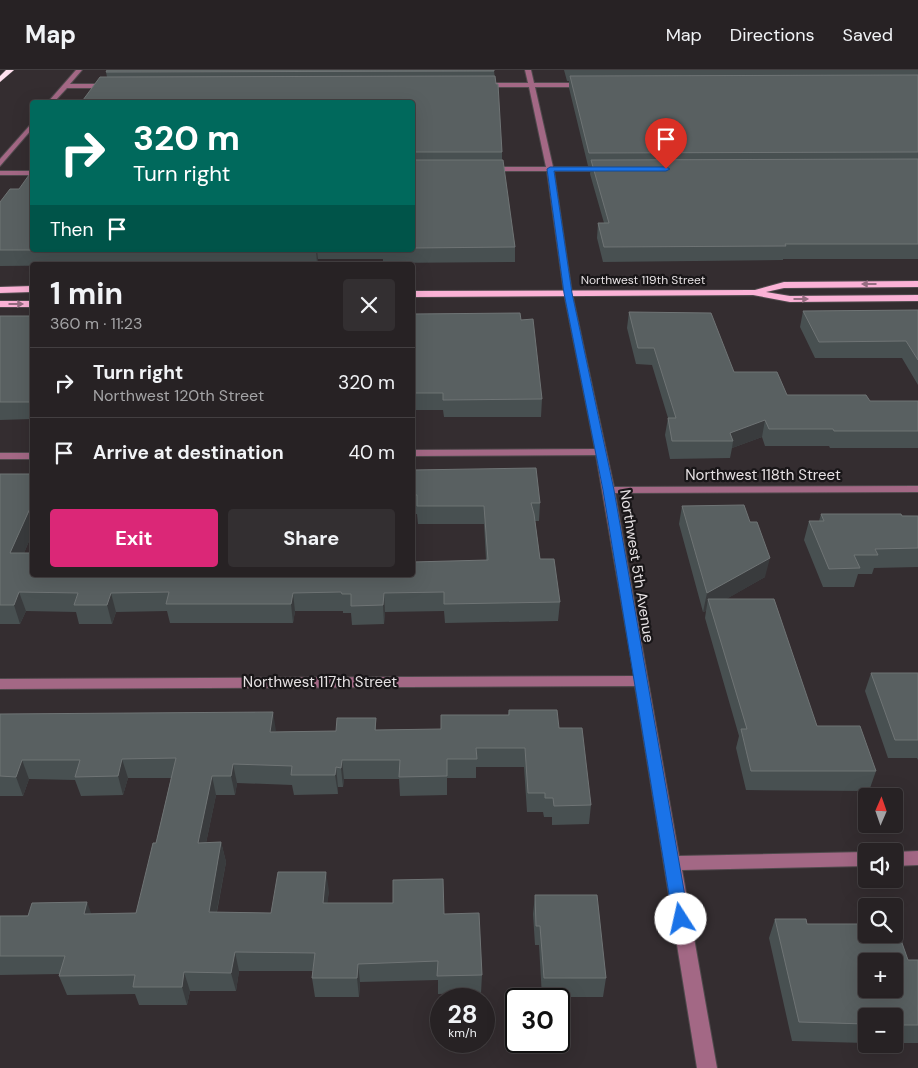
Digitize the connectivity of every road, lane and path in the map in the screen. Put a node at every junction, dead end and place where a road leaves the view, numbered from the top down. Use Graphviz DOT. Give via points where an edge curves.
graph roads {
  1 [pos="10,70"];
  2 [pos="79,70"];
  3 [pos="528,70"];
  4 [pos="0,80"];
  5 [pos="472,85"];
  6 [pos="531,85"];
  7 [pos="591,85"];
  8 [pos="65,86"];
  9 [pos="114,86"];
  10 [pos="53,100"];
  11 [pos="30,127"];
  12 [pos="0,164"];
  13 [pos="550,169"];
  14 [pos="620,169"];
  15 [pos="481,170"];
  16 [pos="0,173"];
  17 [pos="30,173"];
  18 [pos="918,284"];
  19 [pos="30,289"];
  20 [pos="0,290"];
  21 [pos="753,292"];
  22 [pos="568,293"];
  23 [pos="415,294"];
  24 [pos="918,298"];
  25 [pos="0,304"];
  26 [pos="30,304"];
  27 [pos="601,452"];
  28 [pos="415,453"];
  29 [pos="0,456"];
  30 [pos="30,456"];
  31 [pos="918,489"];
  32 [pos="609,490"];
  33 [pos="640,681"];
  34 [pos="0,684"];
  35 [pos="918,858"];
  36 [pos="858,859"];
  37 [pos="903,859"];
  38 [pos="672,863"];
  39 [pos="707,1068"];
  1 -- 4 [label="highway"];
  2 -- 8 [label="street"];
  3 -- 6 [label="street, Northwest 5th Avenue"];
  5 -- 6 [label="street"];
  6 -- 7 [label="street"];
  6 -- 13 [label="street, Northwest 5th Avenue"];
  8 -- 9 [label="street"];
  8 -- 10 [label="street"];
  11 -- 12 [label="street"];
  13 -- 14 [label="street"];
  13 -- 15 [label="street"];
  13 -- 22 [label="street, Northwest 5th Avenue"];
  16 -- 17 [label="street"];
  18 -- 21 [label="main road, Northwest 119th Street, one-way" via="784,285"];
  19 -- 20 [label="main road"];
  21 -- 22 [label="main road, Northwest 119th Street"];
  21 -- 24 [label="main road, Northwest 119th Street, one-way" via="790,299"];
  22 -- 23 [label="main road, Northwest 119th Street"];
  22 -- 27 [label="street, Northwest 5th Avenue"];
  25 -- 26 [label="main road, one-way"];
  27 -- 28 [label="street"];
  27 -- 32 [label="street, Northwest 5th Avenue"];
  29 -- 30 [label="street"];
  31 -- 32 [label="street, Northwest 118th Street"];
  32 -- 33 [label="street, Northwest 5th Avenue"];
  33 -- 34 [label="street, Northwest 117th Street"];
  33 -- 38 [label="street, Northwest 5th Avenue"];
  35 -- 37 [label="street"];
  36 -- 38 [label="street"];
  38 -- 39 [label="street, Northwest 5th Avenue"];
}
